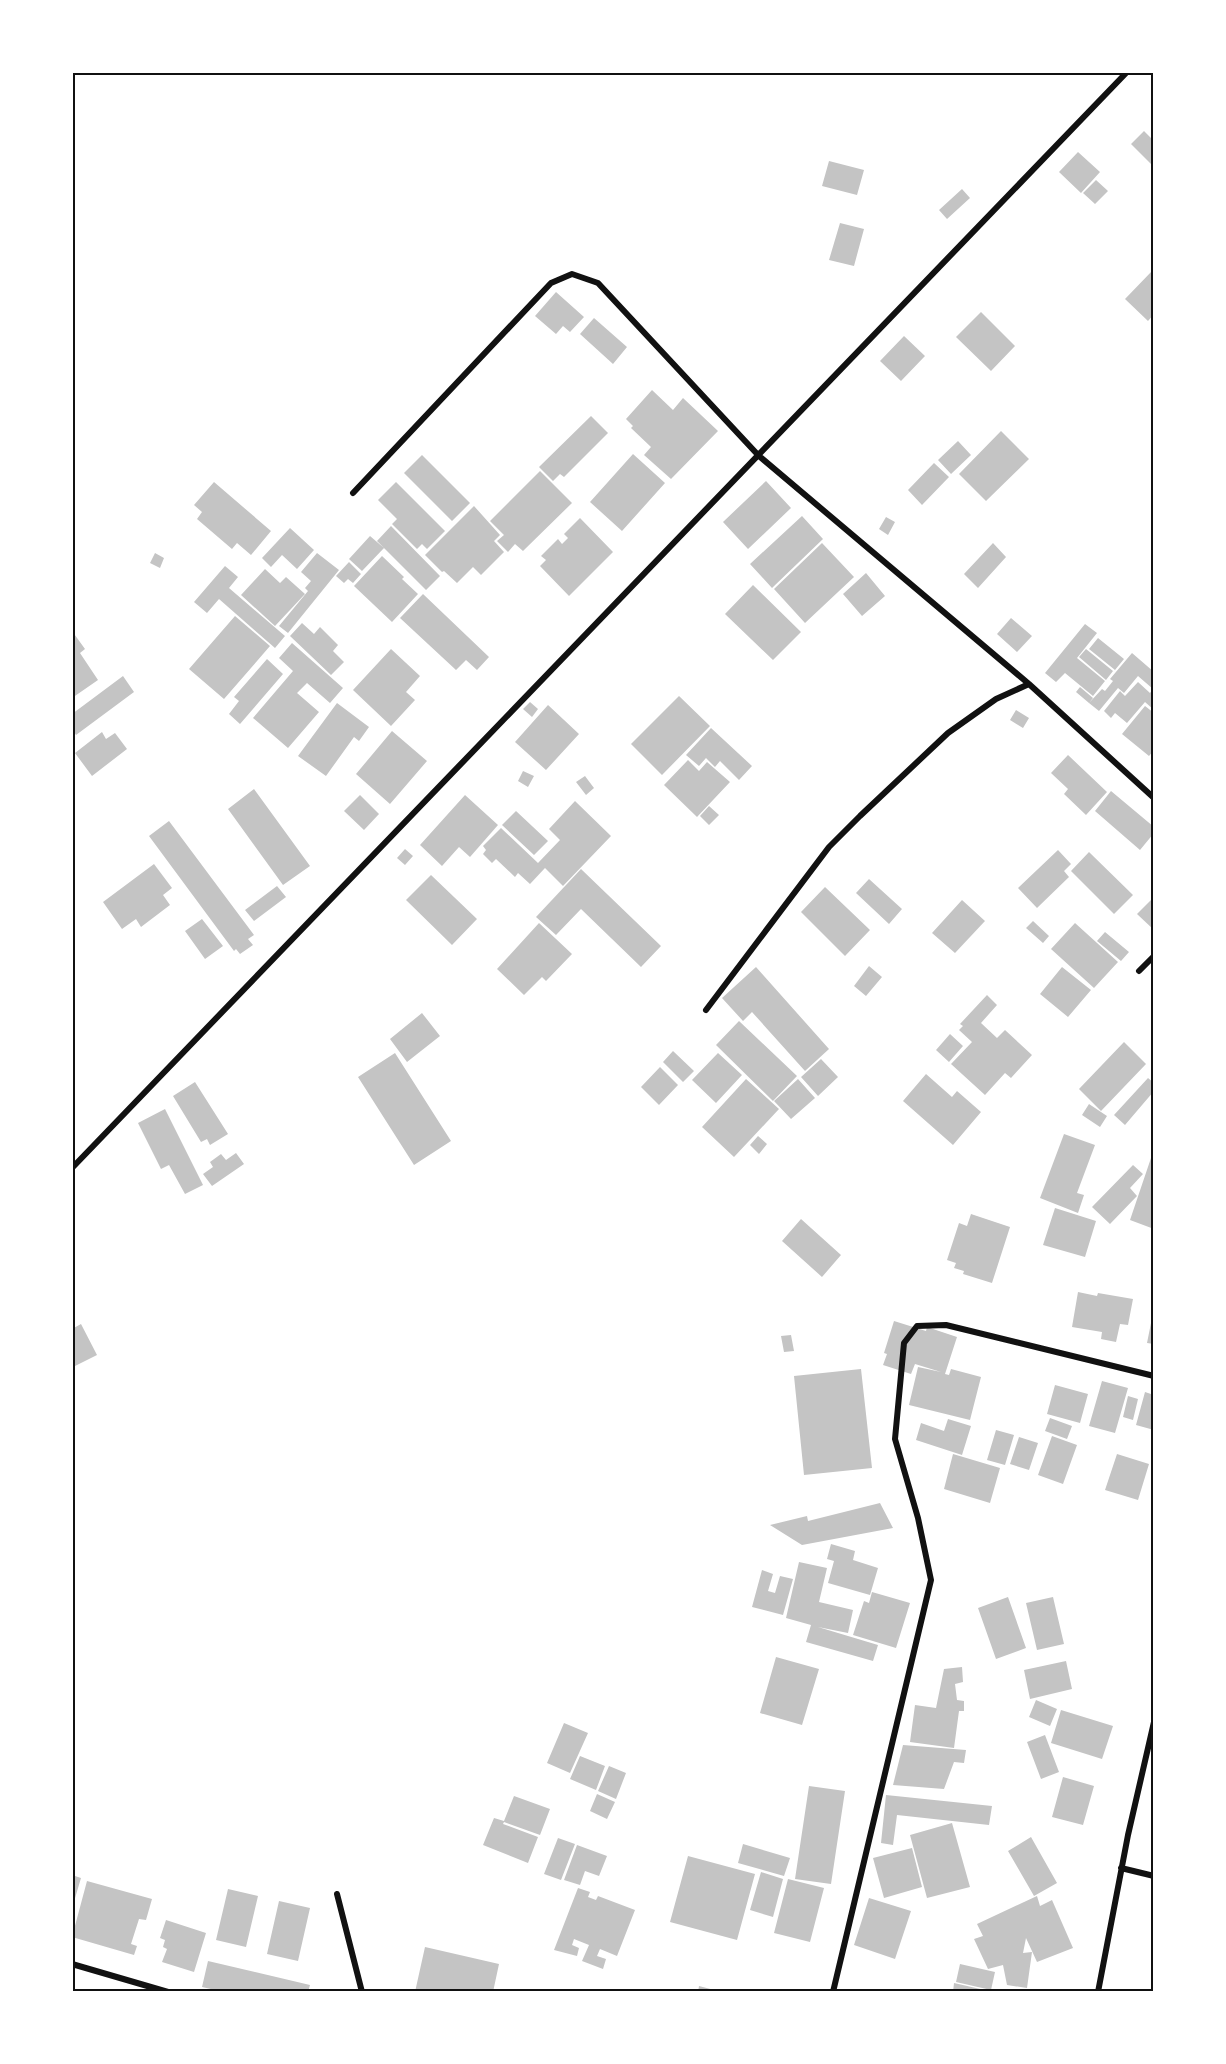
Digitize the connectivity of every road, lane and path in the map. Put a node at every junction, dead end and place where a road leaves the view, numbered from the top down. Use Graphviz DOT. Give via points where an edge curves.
graph roads {
  1 [pos="1127,72"];
  2 [pos="759,456"];
  3 [pos="353,493"];
  4 [pos="1029,684"];
  5 [pos="1154,798"];
  6 [pos="1154,956"];
  7 [pos="1139,971"];
  8 [pos="706,1010"];
  9 [pos="72,1168"];
  10 [pos="1154,1376"];
  11 [pos="1154,1722"];
  12 [pos="1121,1868"];
  13 [pos="1154,1876"];
  14 [pos="337,1894"];
  15 [pos="72,1964"];
  16 [pos="168,1992"];
  17 [pos="362,1992"];
  18 [pos="833,1992"];
  19 [pos="1098,1992"];
  1 -- 2 [label="street"];
  2 -- 3 [label="street" via="598,283 572,274 551,283"];
  2 -- 4 [label="street"];
  2 -- 9 [label="street"];
  4 -- 5 [label="street"];
  4 -- 8 [label="street" via="996,699 948,733 829,847"];
  6 -- 7 [label="street"];
  10 -- 18 [label="street" via="946,1325 916,1326 904,1344 895,1438 931,1580"];
  11 -- 12 [label="street"];
  12 -- 13 [label="street"];
  12 -- 19 [label="street"];
  14 -- 17 [label="street"];
  15 -- 16 [label="street"];
}
